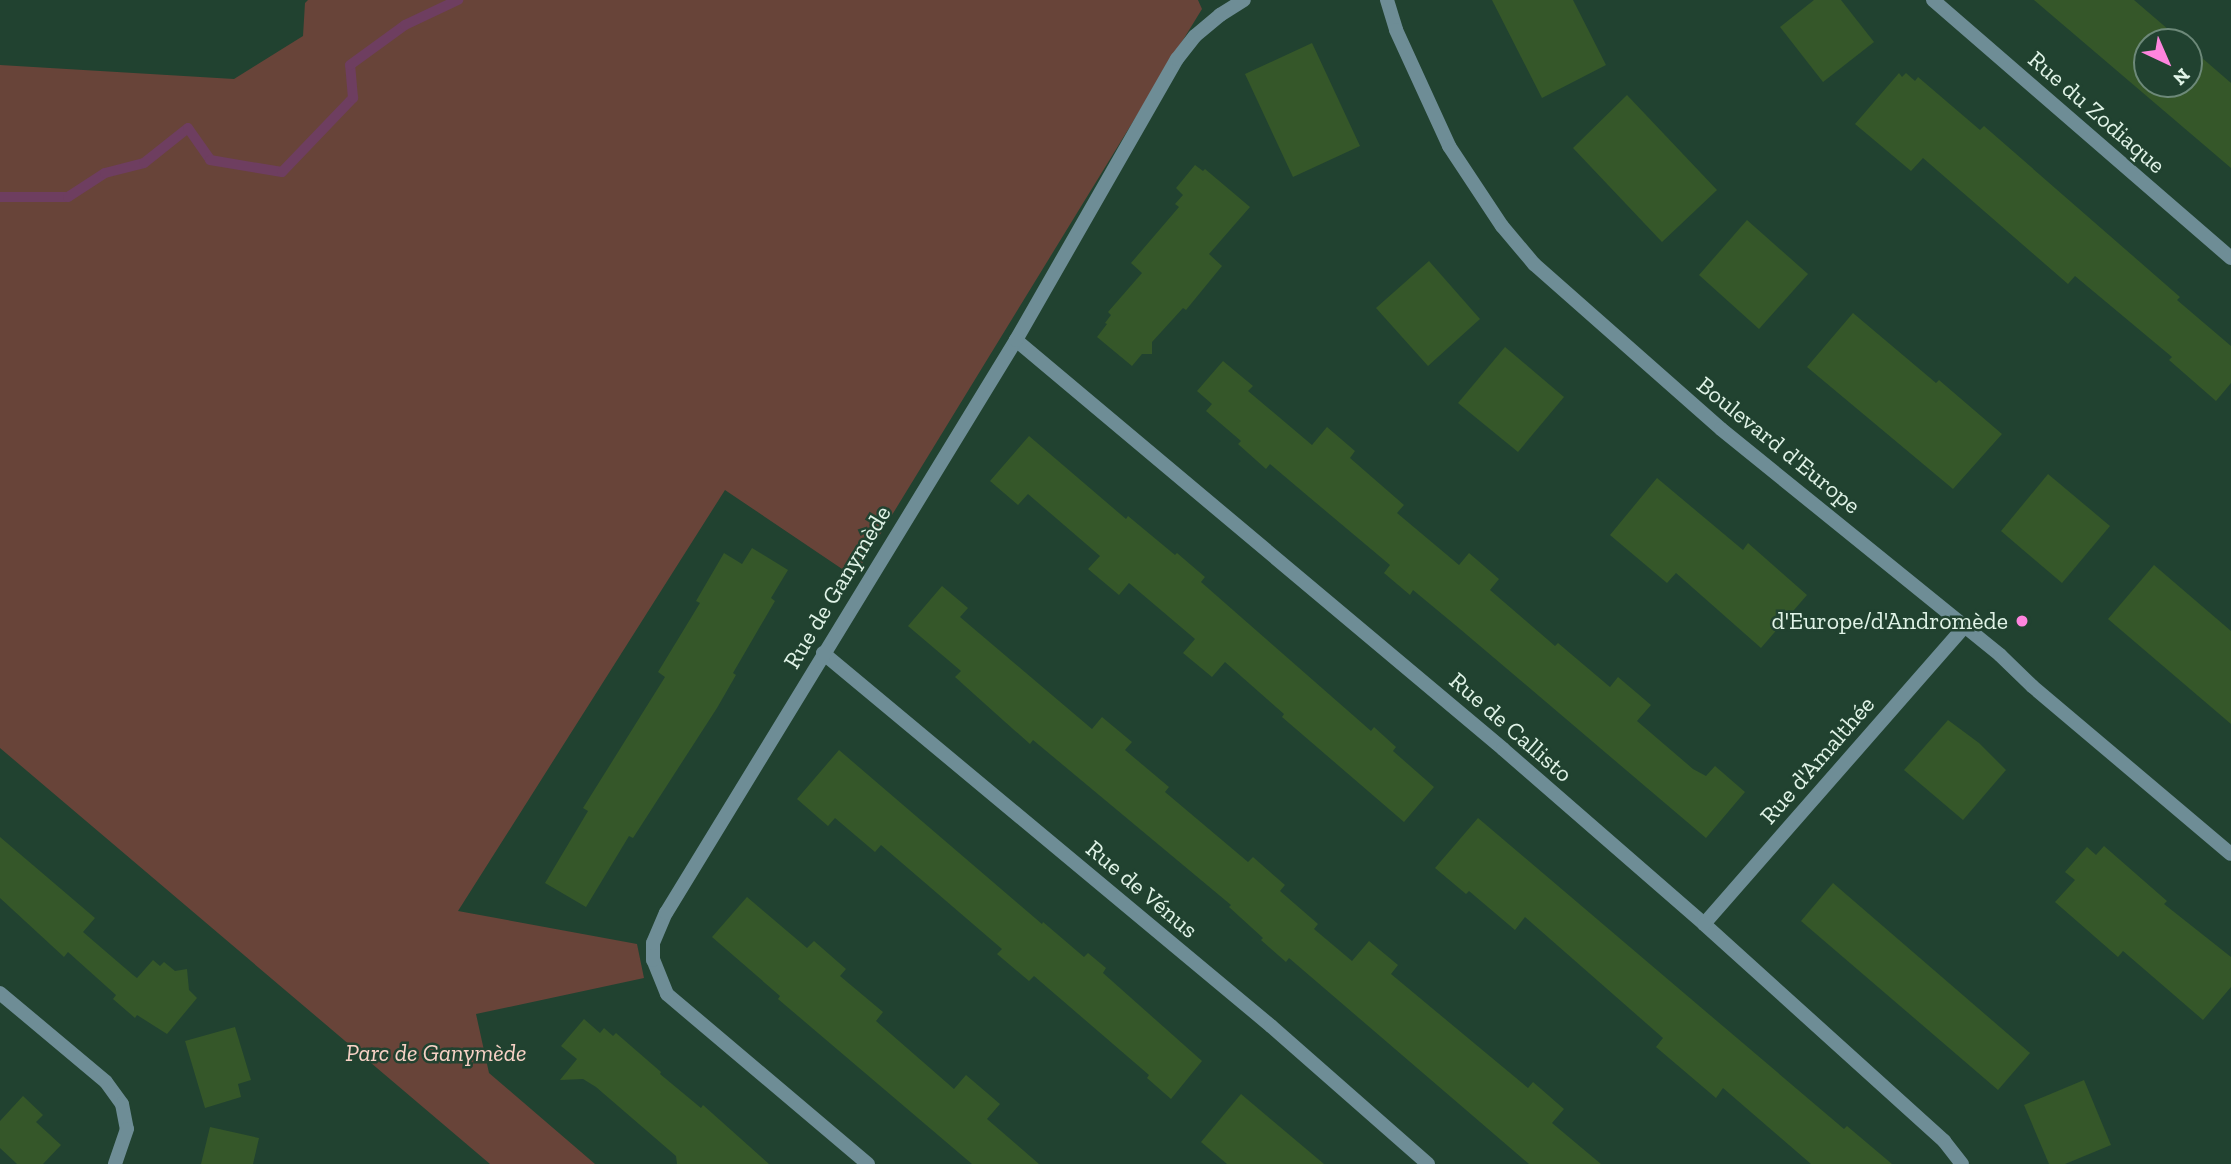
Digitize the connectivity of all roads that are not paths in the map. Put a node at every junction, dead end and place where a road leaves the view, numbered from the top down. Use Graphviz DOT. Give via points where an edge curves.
graph roads {
  1 [pos="1244,0"];
  2 [pos="1387,0"];
  3 [pos="1933,0"];
  4 [pos="2231,258"];
  5 [pos="1016,340"];
  6 [pos="1964,627"];
  7 [pos="823,653"];
  8 [pos="2231,854"];
  9 [pos="1704,924"];
  10 [pos="0,992"];
  11 [pos="115,1164"];
  12 [pos="869,1164"];
  13 [pos="1427,1164"];
  14 [pos="1962,1164"];
  1 -- 5 [label="street, Rue de Ganymède" via="1203,29 1177,59"];
  2 -- 6 [label="street, Boulevard d'Europe" via="1449,146 1495,217 1534,264 1711,420"];
  3 -- 4 [label="street, Rue du Zodiaque"];
  5 -- 7 [label="street, Rue de Ganymède"];
  5 -- 9 [label="street, Rue de Callisto"];
  6 -- 8 [label="street, Boulevard d'Europe"];
  6 -- 9 [label="street, Rue d'Amalthée"];
  7 -- 12 [label="street, Rue de Ganymède" via="658,927 653,960 667,994"];
  7 -- 13 [label="street, Rue de Vénus" via="1270,1026"];
  9 -- 14 [label="street, Rue de Callisto" via="1944,1141"];
  10 -- 11 [label="street" via="106,1082 122,1104 127,1129"];
}
